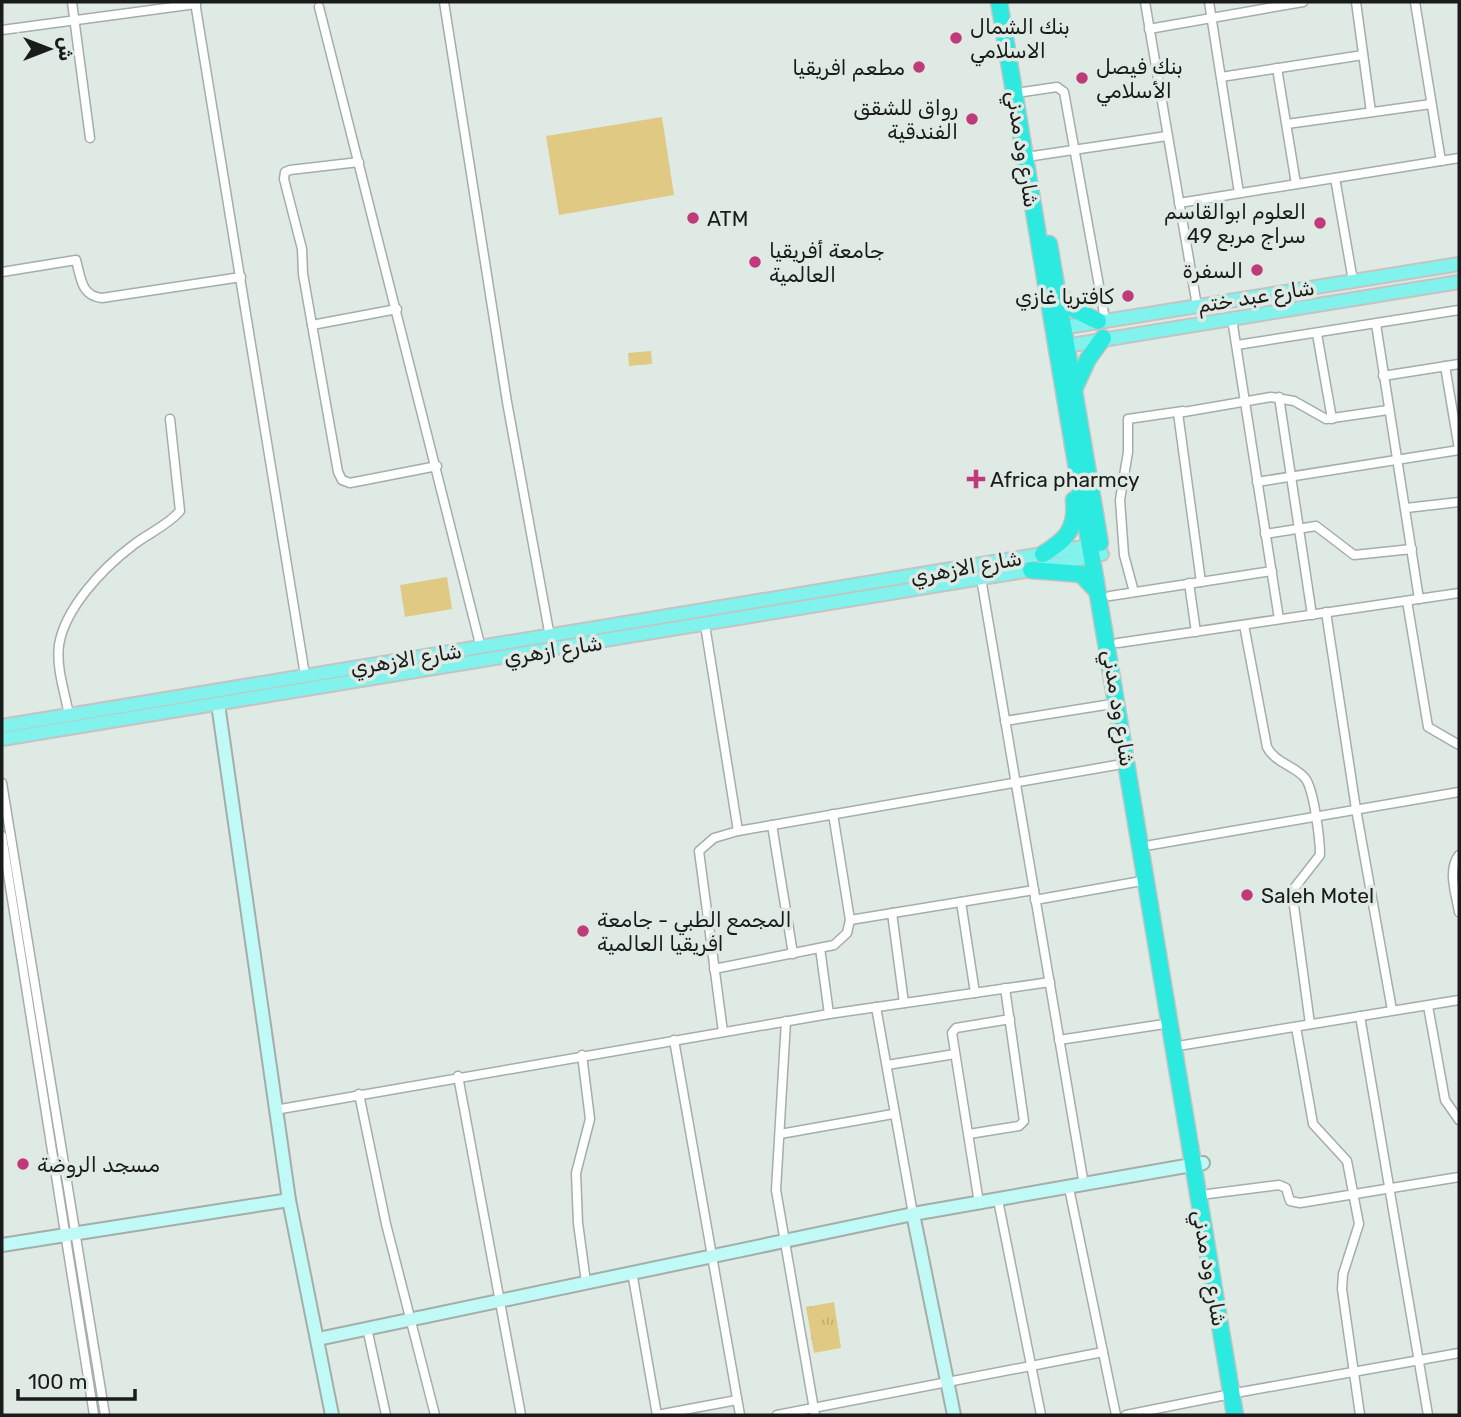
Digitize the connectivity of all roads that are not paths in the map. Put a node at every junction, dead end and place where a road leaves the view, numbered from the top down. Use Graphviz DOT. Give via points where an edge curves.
graph roads {
  1 [pos="72,2"];
  2 [pos="444,2"];
  3 [pos="999,2"];
  4 [pos="1008,2"];
  5 [pos="1145,2"];
  6 [pos="1209,2"];
  7 [pos="1303,2"];
  8 [pos="1356,2"];
  9 [pos="1415,2"];
  10 [pos="195,3"];
  11 [pos="319,8"];
  12 [pos="1212,18"];
  13 [pos="74,19"];
  14 [pos="1149,29"];
  15 [pos="2,30"];
  16 [pos="1363,55"];
  17 [pos="1277,68"];
  18 [pos="1221,77"];
  19 [pos="1023,92"];
  20 [pos="1431,104"];
  21 [pos="1371,112"];
  22 [pos="1287,124"];
  23 [pos="1167,136"];
  24 [pos="90,138"];
  25 [pos="1076,150"];
  26 [pos="1033,156"];
  27 [pos="1459,158"];
  28 [pos="1441,161"];
  29 [pos="359,162"];
  30 [pos="1335,178"];
  31 [pos="1296,184"];
  32 [pos="1239,193"];
  33 [pos="1179,203"];
  34 [pos="1459,264"];
  35 [pos="2,272"];
  36 [pos="241,277"];
  37 [pos="1353,281"];
  38 [pos="1459,282"];
  39 [pos="1058,295"];
  40 [pos="1197,306"];
  41 [pos="397,309"];
  42 [pos="1459,310"];
  43 [pos="1232,318"];
  44 [pos="1101,320"];
  45 [pos="1376,324"];
  46 [pos="312,325"];
  47 [pos="1058,329"];
  48 [pos="1317,334"];
  49 [pos="1103,338"];
  50 [pos="1237,345"];
  51 [pos="1061,346"];
  52 [pos="1459,364"];
  53 [pos="1445,366"];
  54 [pos="1383,376"];
  55 [pos="1068,384"];
  56 [pos="1279,397"];
  57 [pos="1245,401"];
  58 [pos="1202,408"];
  59 [pos="1388,410"];
  60 [pos="170,419"];
  61 [pos="1332,419"];
  62 [pos="1459,449"];
  63 [pos="1397,459"];
  64 [pos="436,466"];
  65 [pos="1290,477"];
  66 [pos="1257,482"];
  67 [pos="1459,502"];
  68 [pos="1406,508"];
  69 [pos="1298,527"];
  70 [pos="1265,534"];
  71 [pos="1412,549"];
  72 [pos="1096,550"];
  73 [pos="1043,554"];
  74 [pos="1031,570"];
  75 [pos="1272,571"];
  76 [pos="981,578"];
  77 [pos="930,580"];
  78 [pos="1201,582"];
  79 [pos="1189,583"];
  80 [pos="1134,593"];
  81 [pos="1459,593"];
  82 [pos="1105,597"];
  83 [pos="1419,599"];
  84 [pos="1407,601"];
  85 [pos="1326,612"];
  86 [pos="1312,615"];
  87 [pos="1279,619"];
  88 [pos="705,625"];
  89 [pos="1244,625"];
  90 [pos="1196,632"];
  91 [pos="550,637"];
  92 [pos="1118,643"];
  93 [pos="481,648"];
  94 [pos="552,651"];
  95 [pos="305,675"];
  96 [pos="1118,703"];
  97 [pos="218,704"];
  98 [pos="69,715"];
  99 [pos="1005,721"];
  100 [pos="2,726"];
  101 [pos="2,739"];
  102 [pos="1459,745"];
  103 [pos="1128,763"];
  104 [pos="1015,781"];
  105 [pos="2,783"];
  106 [pos="1459,792"];
  107 [pos="1356,809"];
  108 [pos="833,814"];
  109 [pos="1315,816"];
  110 [pos="772,825"];
  111 [pos="738,831"];
  112 [pos="2,836"];
  113 [pos="1151,845"];
  114 [pos="1459,855"];
  115 [pos="1147,880"];
  116 [pos="1034,890"];
  117 [pos="1035,900"];
  118 [pos="961,902"];
  119 [pos="1459,912"];
  120 [pos="892,913"];
  121 [pos="850,920"];
  122 [pos="820,948"];
  123 [pos="793,954"];
  124 [pos="714,969"];
  125 [pos="1050,982"];
  126 [pos="1005,988"];
  127 [pos="975,993"];
  128 [pos="1459,1000"];
  129 [pos="904,1003"];
  130 [pos="1428,1006"];
  131 [pos="876,1007"];
  132 [pos="1392,1010"];
  133 [pos="829,1014"];
  134 [pos="1360,1016"];
  135 [pos="1010,1019"];
  136 [pos="786,1021"];
  137 [pos="1171,1023"];
  138 [pos="1310,1024"];
  139 [pos="1296,1027"];
  140 [pos="723,1032"];
  141 [pos="674,1040"];
  142 [pos="1059,1040"];
  143 [pos="1184,1045"];
  144 [pos="955,1054"];
  145 [pos="582,1055"];
  146 [pos="887,1065"];
  147 [pos="458,1076"];
  148 [pos="359,1094"];
  149 [pos="275,1110"];
  150 [pos="893,1114"];
  151 [pos="1459,1120"];
  152 [pos="780,1134"];
  153 [pos="969,1134"];
  154 [pos="1198,1164"];
  155 [pos="1459,1177"];
  156 [pos="1084,1185"];
  157 [pos="1069,1188"];
  158 [pos="1391,1189"];
  159 [pos="1208,1194"];
  160 [pos="1354,1196"];
  161 [pos="289,1199"];
  162 [pos="998,1200"];
  163 [pos="979,1203"];
  164 [pos="913,1214"];
  165 [pos="71,1234"];
  166 [pos="783,1241"];
  167 [pos="2,1245"];
  168 [pos="710,1256"];
  169 [pos="632,1272"];
  170 [pos="586,1282"];
  171 [pos="498,1299"];
  172 [pos="411,1318"];
  173 [pos="367,1328"];
  174 [pos="318,1339"];
  175 [pos="1103,1352"];
  176 [pos="1459,1353"];
  177 [pos="1420,1361"];
  178 [pos="1031,1366"];
  179 [pos="1353,1371"];
  180 [pos="948,1383"];
  181 [pos="1236,1393"];
  182 [pos="737,1400"];
  183 [pos="814,1412"];
  184 [pos="1161,1412"];
  185 [pos="94,1415"];
  186 [pos="106,1415"];
  187 [pos="332,1415"];
  188 [pos="386,1415"];
  189 [pos="435,1415"];
  190 [pos="521,1415"];
  191 [pos="657,1415"];
  192 [pos="740,1415"];
  193 [pos="777,1415"];
  194 [pos="954,1415"];
  195 [pos="1041,1415"];
  196 [pos="1116,1415"];
  197 [pos="1126,1415"];
  198 [pos="1235,1415"];
  199 [pos="1245,1415"];
  200 [pos="1360,1415"];
  201 [pos="1428,1415"];
  1 -- 13 [label="street"];
  2 -- 91 [label="street" via="507,402"];
  3 -- 47 [label="highway, شارع ود مدني"];
  4 -- 19 [label="highway, شارع ود مدني"];
  5 -- 14 [label="street"];
  6 -- 12 [label="street"];
  7 -- 12 [label="street"];
  8 -- 16 [label="street"];
  9 -- 20 [label="street"];
  10 -- 13 [label="street"];
  10 -- 36 [label="street"];
  11 -- 29 [label="street"];
  12 -- 14 [label="street"];
  12 -- 18 [label="street"];
  13 -- 15 [label="street"];
  13 -- 24 [label="street"];
  14 -- 23 [label="street"];
  16 -- 17 [label="street"];
  16 -- 21 [label="street"];
  17 -- 18 [label="street"];
  17 -- 22 [label="street"];
  18 -- 32 [label="street"];
  19 -- 25 [label="street" via="1056,87 1064,92"];
  19 -- 26 [label="highway, شارع ود مدني"];
  20 -- 21 [label="street"];
  20 -- 28 [label="street"];
  21 -- 22 [label="street"];
  22 -- 31 [label="street"];
  23 -- 25 [label="street"];
  23 -- 33 [label="street"];
  25 -- 26 [label="street"];
  25 -- 44 [label="street"];
  26 -- 39 [label="highway, شارع ود مدني"];
  27 -- 28 [label="street"];
  28 -- 30 [label="street"];
  29 -- 41 [label="street"];
  29 -- 46 [label="street" via="285,172"];
  30 -- 31 [label="street"];
  30 -- 37 [label="street"];
  31 -- 32 [label="street"];
  32 -- 33 [label="street"];
  33 -- 40 [label="street"];
  34 -- 37 [label="main road, شارع عبد ختم"];
  35 -- 36 [label="street" via="76,260 85,292 102,298"];
  36 -- 95 [label="street"];
  37 -- 40 [label="main road, شارع عبد ختم"];
  38 -- 43 [label="main road, شارع عبد ختم"];
  39 -- 44 [label="highway" via="1077,311"];
  39 -- 47 [label="highway, شارع ود مدني"];
  40 -- 44 [label="main road, شارع عبد ختم"];
  41 -- 46 [label="street"];
  41 -- 64 [label="street"];
  42 -- 45 [label="street"];
  43 -- 49 [label="main road, شارع عبد ختم"];
  43 -- 50 [label="street"];
  44 -- 47 [label="main road, شارع عبد ختم"];
  45 -- 48 [label="street"];
  45 -- 54 [label="street"];
  46 -- 64 [label="street" via="342,480 356,483"];
  47 -- 51 [label="highway, شارع ود مدني"];
  48 -- 50 [label="street"];
  48 -- 61 [label="street"];
  49 -- 51 [label="main road, شارع عبد ختم"];
  49 -- 55 [label="highway"];
  50 -- 57 [label="street"];
  51 -- 55 [label="highway, شارع ود مدني"];
  52 -- 53 [label="street"];
  53 -- 54 [label="street"];
  53 -- 62 [label="street"];
  54 -- 59 [label="street"];
  55 -- 72 [label="highway, شارع ود مدني"];
  55 -- 73 [label="highway" via="1058,393 1074,521 1068,535"];
  56 -- 57 [label="street"];
  56 -- 61 [label="street"];
  56 -- 65 [label="street"];
  57 -- 58 [label="street"];
  57 -- 66 [label="street"];
  58 -- 78 [label="street" via="1178,413"];
  58 -- 80 [label="street" via="1128,419 1120,500"];
  59 -- 61 [label="street"];
  59 -- 63 [label="street"];
  60 -- 98 [label="street" via="180,511 129,548 75,608 60,644"];
  62 -- 63 [label="street"];
  63 -- 65 [label="street"];
  63 -- 68 [label="street"];
  64 -- 93 [label="street"];
  65 -- 66 [label="street"];
  65 -- 69 [label="street"];
  66 -- 70 [label="street"];
  67 -- 68 [label="street"];
  68 -- 71 [label="street"];
  69 -- 70 [label="street"];
  69 -- 71 [label="street" via="1316,526 1354,555"];
  69 -- 86 [label="street"];
  70 -- 75 [label="street"];
  71 -- 83 [label="street"];
  72 -- 73 [label="main road, شارع الازهري"];
  72 -- 74 [label="main road, شارع ازهري"];
  72 -- 82 [label="highway, شارع ود مدني"];
  73 -- 77 [label="main road, شارع الازهري"];
  74 -- 76 [label="main road, شارع ازهري"];
  74 -- 82 [label="highway" via="1081,574"];
  75 -- 78 [label="street"];
  75 -- 87 [label="street"];
  76 -- 77 [label="main road, شارع ازهري"];
  76 -- 99 [label="street"];
  77 -- 88 [label="main road, شارع ازهري"];
  77 -- 91 [label="main road, شارع الازهري"];
  78 -- 79 [label="street"];
  79 -- 80 [label="street"];
  79 -- 90 [label="street"];
  80 -- 82 [label="street"];
  81 -- 83 [label="street"];
  82 -- 92 [label="highway, شارع ود مدني"];
  82 -- 96 [label="highway, شارع ود مدني"];
  83 -- 84 [label="street"];
  84 -- 85 [label="street"];
  84 -- 102 [label="street" via="1428,727"];
  85 -- 86 [label="street"];
  85 -- 107 [label="street"];
  86 -- 87 [label="street"];
  87 -- 89 [label="street"];
  88 -- 94 [label="main road, شارع ازهري"];
  88 -- 111 [label="street"];
  89 -- 90 [label="street"];
  89 -- 109 [label="street" via="1267,747 1305,778"];
  90 -- 92 [label="street"];
  91 -- 93 [label="main road, شارع الازهري"];
  91 -- 94 [label="street"];
  92 -- 113 [label="highway, شارع ود مدني"];
  93 -- 95 [label="main road, شارع الازهري"];
  94 -- 97 [label="main road, شارع ازهري"];
  95 -- 98 [label="main road, شارع الازهري"];
  96 -- 99 [label="street"];
  96 -- 103 [label="highway, شارع ود مدني"];
  97 -- 101 [label="main road, شارع ازهري"];
  97 -- 149 [label="street"];
  98 -- 100 [label="main road, شارع الازهري"];
  99 -- 104 [label="street"];
  103 -- 104 [label="street"];
  103 -- 115 [label="highway, شارع ود مدني"];
  104 -- 108 [label="street"];
  104 -- 116 [label="street"];
  105 -- 165 [label="street"];
  106 -- 107 [label="street"];
  107 -- 109 [label="street"];
  107 -- 132 [label="street"];
  108 -- 110 [label="street"];
  108 -- 121 [label="street"];
  109 -- 113 [label="street"];
  109 -- 138 [label="street" via="1320,855 1292,891"];
  110 -- 111 [label="street"];
  110 -- 123 [label="street"];
  111 -- 124 [label="street" via="714,838 699,851"];
  112 -- 165 [label="street"];
  113 -- 143 [label="highway, شارع ود مدني"];
  114 -- 119 [label="street" via="1453,873"];
  115 -- 117 [label="street"];
  115 -- 137 [label="highway, شارع ود مدني"];
  116 -- 117 [label="street"];
  116 -- 118 [label="street"];
  117 -- 125 [label="street"];
  118 -- 120 [label="street"];
  118 -- 127 [label="street"];
  120 -- 121 [label="street"];
  120 -- 129 [label="street"];
  121 -- 122 [label="street" via="842,939"];
  122 -- 123 [label="street"];
  122 -- 133 [label="street"];
  123 -- 124 [label="street"];
  124 -- 140 [label="street"];
  125 -- 126 [label="street"];
  125 -- 142 [label="street"];
  126 -- 127 [label="street"];
  126 -- 135 [label="street"];
  127 -- 129 [label="street"];
  128 -- 130 [label="street"];
  129 -- 131 [label="street"];
  130 -- 132 [label="street"];
  130 -- 151 [label="street" via="1446,1100"];
  131 -- 133 [label="street"];
  131 -- 146 [label="street"];
  132 -- 134 [label="street"];
  133 -- 136 [label="street"];
  134 -- 138 [label="street"];
  134 -- 158 [label="street"];
  135 -- 144 [label="street" via="953,1030"];
  135 -- 153 [label="street" via="1024,1121 1019,1126"];
  136 -- 140 [label="street"];
  136 -- 152 [label="street"];
  137 -- 142 [label="street"];
  137 -- 154 [label="highway, شارع ود مدني"];
  138 -- 139 [label="street"];
  139 -- 143 [label="street"];
  139 -- 160 [label="street" via="1313,1124 1344,1155"];
  140 -- 141 [label="street"];
  141 -- 145 [label="street"];
  141 -- 168 [label="street"];
  142 -- 156 [label="street"];
  143 -- 154 [label="highway, شارع ود مدني"];
  144 -- 146 [label="street"];
  144 -- 153 [label="street"];
  145 -- 147 [label="street"];
  145 -- 170 [label="street" via="590,1119 576,1173"];
  146 -- 150 [label="street"];
  147 -- 148 [label="street"];
  147 -- 171 [label="street"];
  148 -- 149 [label="street"];
  148 -- 172 [label="street"];
  149 -- 161 [label="street"];
  150 -- 152 [label="street"];
  150 -- 164 [label="street"];
  152 -- 166 [label="street" via="776,1190"];
  153 -- 163 [label="street"];
  154 -- 156 [label="street"];
  154 -- 159 [label="highway, شارع ود مدني"];
  154 -- 181 [label="highway, شارع ود مدني"];
  155 -- 158 [label="street"];
  156 -- 157 [label="street"];
  157 -- 162 [label="street"];
  157 -- 175 [label="street"];
  158 -- 160 [label="street"];
  158 -- 177 [label="street"];
  159 -- 160 [label="street" via="1279,1185 1286,1188 1290,1201 1300,1203"];
  159 -- 181 [label="highway, شارع ود مدني"];
  160 -- 179 [label="street" via="1359,1230 1342,1281"];
  161 -- 165 [label="street"];
  161 -- 174 [label="street"];
  162 -- 163 [label="street"];
  162 -- 178 [label="street"];
  163 -- 164 [label="street"];
  164 -- 166 [label="street"];
  164 -- 180 [label="street"];
  165 -- 167 [label="street"];
  165 -- 185 [label="street"];
  165 -- 186 [label="street"];
  166 -- 168 [label="street"];
  166 -- 183 [label="street"];
  168 -- 169 [label="street"];
  168 -- 182 [label="street"];
  169 -- 170 [label="street"];
  169 -- 191 [label="street"];
  170 -- 171 [label="street"];
  171 -- 172 [label="street"];
  171 -- 190 [label="street"];
  172 -- 173 [label="street"];
  172 -- 189 [label="street"];
  173 -- 174 [label="street"];
  173 -- 188 [label="street"];
  174 -- 187 [label="street"];
  175 -- 178 [label="street"];
  175 -- 196 [label="street"];
  176 -- 177 [label="street"];
  177 -- 179 [label="street"];
  177 -- 201 [label="street"];
  178 -- 180 [label="street"];
  178 -- 195 [label="street"];
  179 -- 181 [label="street"];
  179 -- 200 [label="street"];
  180 -- 183 [label="street"];
  180 -- 194 [label="street"];
  181 -- 184 [label="street"];
  181 -- 198 [label="highway, شارع ود مدني"];
  181 -- 199 [label="highway, شارع ود مدني"];
  182 -- 191 [label="street"];
  182 -- 192 [label="street"];
  183 -- 193 [label="street"];
  184 -- 197 [label="street"];
}
